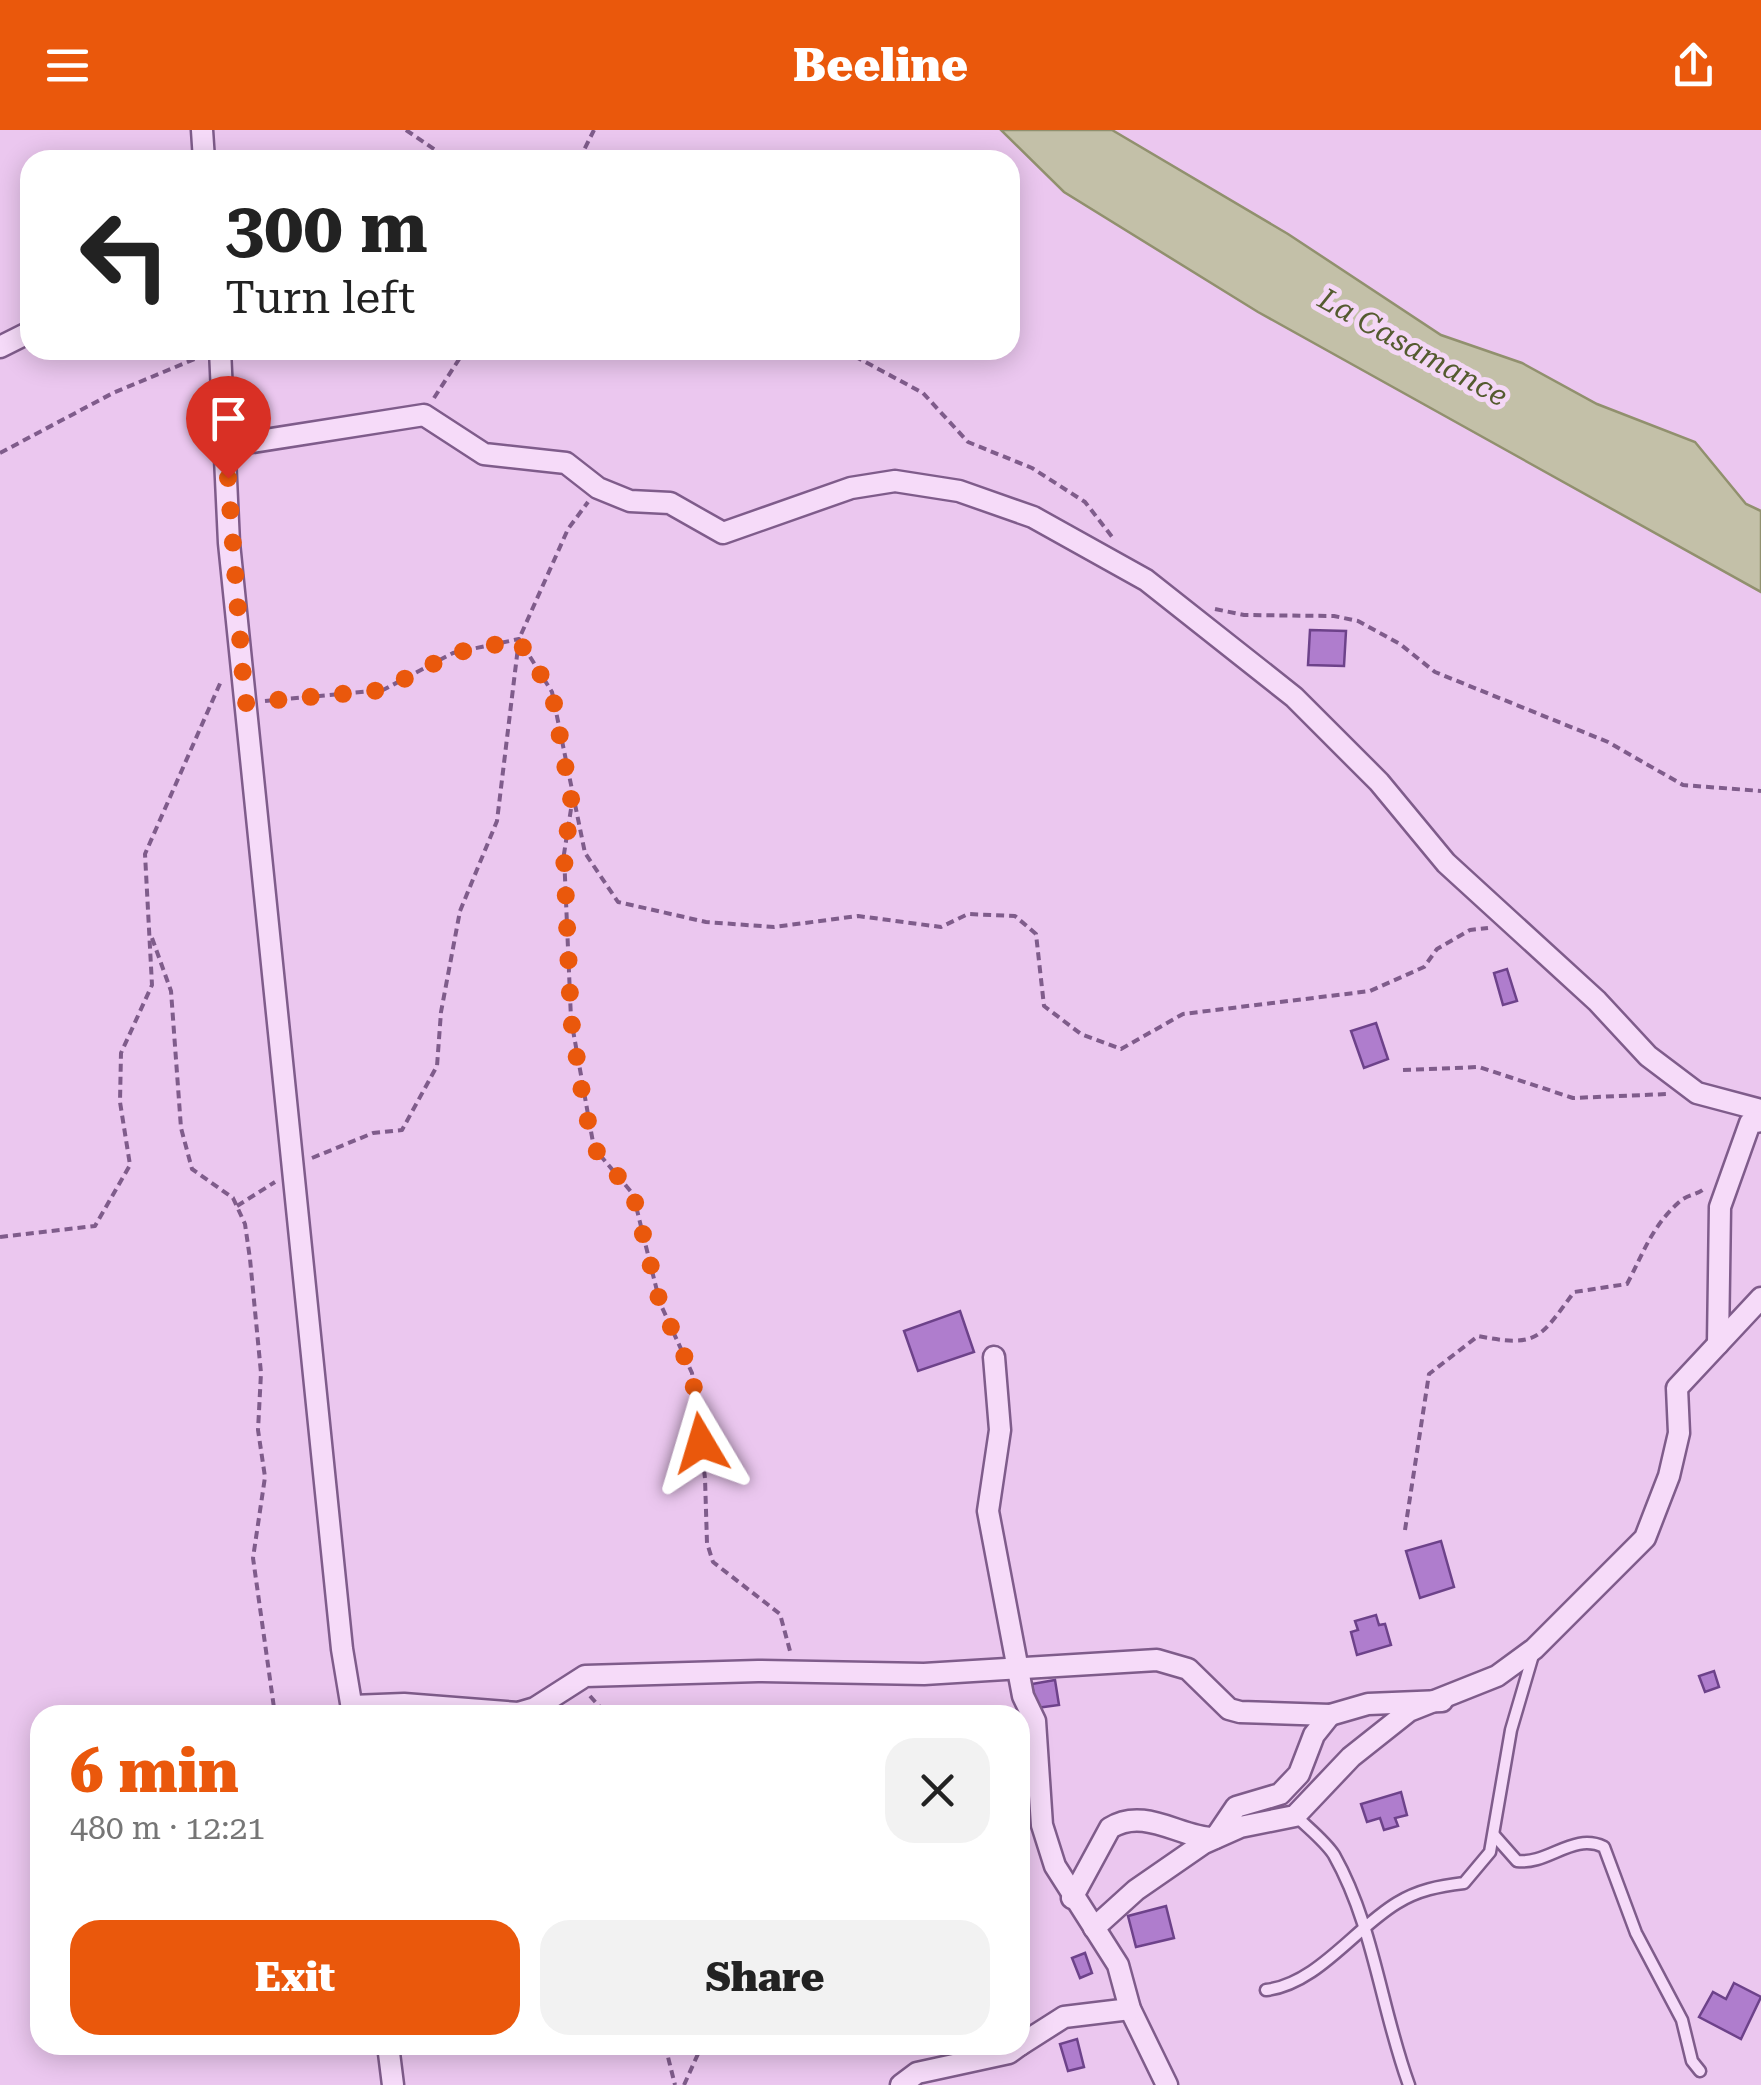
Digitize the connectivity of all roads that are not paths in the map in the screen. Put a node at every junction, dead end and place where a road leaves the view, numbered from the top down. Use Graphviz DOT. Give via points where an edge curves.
graph roads {
  1 [pos="219,360"];
  2 [pos="227,446"];
  3 [pos="1761,1110"];
  4 [pos="1761,1121"];
  5 [pos="1761,1298"];
  6 [pos="1718,1344"];
  7 [pos="994,1357"];
  8 [pos="1534,1649"];
  9 [pos="1018,1671"];
  10 [pos="1442,1700"];
  11 [pos="351,1705"];
  12 [pos="540,1705"];
  13 [pos="1029,1705"];
  14 [pos="1030,1708"];
  15 [pos="1330,1715"];
  16 [pos="1295,1816"];
  17 [pos="1494,1834"];
  18 [pos="1215,1838"];
  19 [pos="1072,1898"];
  20 [pos="1094,1928"];
  21 [pos="1366,1928"];
  22 [pos="1266,1990"];
  23 [pos="1130,2009"];
  24 [pos="1030,2039"];
  25 [pos="389,2055"];
  26 [pos="1000,2055"];
  27 [pos="1700,2071"];
  28 [pos="393,2085"];
  29 [pos="900,2085"];
  30 [pos="1166,2085"];
  31 [pos="1408,2085"];
  1 -- 2 [label="street"];
  2 -- 3 [label="street" via="424,415 484,454 566,462 598,488 630,502 670,503 723,533 850,488 894,481 959,490 1033,517 1146,580 1294,697 1446,862 1648,1056 1697,1093"];
  2 -- 11 [label="street" via="229,543"];
  4 -- 6 [label="street" via="1750,1122 1720,1208"];
  5 -- 6 [label="street"];
  6 -- 8 [label="street" via="1676,1388 1679,1433 1645,1538"];
  7 -- 9 [label="street" via="1000,1430 988,1511"];
  8 -- 10 [label="street" via="1497,1676"];
  8 -- 17 [label="lane" via="1511,1730"];
  9 -- 12 [label="street" via="584,1676"];
  9 -- 13 [label="street"];
  9 -- 15 [label="street" via="1157,1660 1188,1669 1229,1709"];
  10 -- 15 [label="street" via="1368,1704"];
  10 -- 16 [label="street" via="1408,1711 1351,1757"];
  14 -- 19 [label="street" via="1042,1826"];
  15 -- 18 [label="street" via="1299,1774 1280,1794 1236,1807"];
  16 -- 18 [label="street"];
  16 -- 21 [label="lane" via="1332,1852"];
  17 -- 21 [label="lane" via="1490,1852 1464,1883 1430,1887"];
  17 -- 27 [label="lane" via="1517,1862 1583,1841 1604,1847"];
  18 -- 19 [label="street" via="1196,1839 1163,1824 1120,1822 1110,1828"];
  18 -- 20 [label="street" via="1136,1890"];
  19 -- 20 [label="street"];
  20 -- 23 [label="street" via="1118,1965"];
  21 -- 22 [label="lane" via="1295,1981"];
  21 -- 31 [label="lane"];
  23 -- 24 [label="street" via="1064,2018"];
  23 -- 30 [label="street"];
  25 -- 28 [label="street"];
  26 -- 29 [label="street" via="917,2074"];
}
